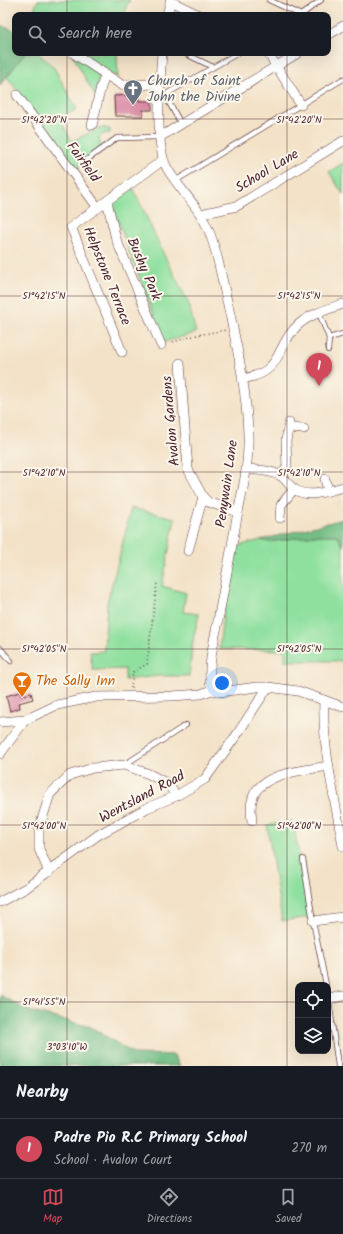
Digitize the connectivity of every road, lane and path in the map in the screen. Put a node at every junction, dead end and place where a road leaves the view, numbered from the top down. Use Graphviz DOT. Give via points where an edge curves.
graph roads {
  1 [pos="269,0"];
  2 [pos="321,0"];
  3 [pos="170,1"];
  4 [pos="168,12"];
  5 [pos="193,12"];
  6 [pos="295,12"];
  7 [pos="305,12"];
  8 [pos="343,26"];
  9 [pos="331,33"];
  10 [pos="78,56"];
  11 [pos="162,56"];
  12 [pos="190,56"];
  13 [pos="233,56"];
  14 [pos="270,56"];
  15 [pos="293,56"];
  16 [pos="277,66"];
  17 [pos="213,67"];
  18 [pos="106,74"];
  19 [pos="343,79"];
  20 [pos="159,84"];
  21 [pos="17,95"];
  22 [pos="301,105"];
  23 [pos="181,124"];
  24 [pos="92,126"];
  25 [pos="160,137"];
  26 [pos="343,141"];
  27 [pos="163,160"];
  28 [pos="84,162"];
  29 [pos="175,180"];
  30 [pos="107,201"];
  31 [pos="98,208"];
  32 [pos="201,214"];
  33 [pos="343,304"];
  34 [pos="319,313"];
  35 [pos="233,329"];
  36 [pos="343,334"];
  37 [pos="329,338"];
  38 [pos="161,345"];
  39 [pos="328,350"];
  40 [pos="122,352"];
  41 [pos="180,363"];
  42 [pos="242,379"];
  43 [pos="304,429"];
  44 [pos="247,469"];
  45 [pos="281,476"];
  46 [pos="325,479"];
  47 [pos="343,487"];
  48 [pos="294,490"];
  49 [pos="328,491"];
  50 [pos="204,497"];
  51 [pos="238,512"];
  52 [pos="280,518"];
  53 [pos="188,551"];
  54 [pos="157,583"];
  55 [pos="0,648"];
  56 [pos="11,661"];
  57 [pos="268,687"];
  58 [pos="212,690"];
  59 [pos="130,697"];
  60 [pos="324,700"];
  61 [pos="343,707"];
  62 [pos="24,720"];
  63 [pos="0,722"];
  64 [pos="186,725"];
  65 [pos="0,754"];
  66 [pos="124,765"];
  67 [pos="329,766"];
  68 [pos="343,788"];
  69 [pos="333,790"];
  70 [pos="176,796"];
  71 [pos="252,821"];
  72 [pos="343,846"];
  73 [pos="304,859"];
  74 [pos="49,872"];
  75 [pos="0,902"];
  76 [pos="343,917"];
  77 [pos="313,922"];
  78 [pos="325,982"];
  79 [pos="331,996"];
  80 [pos="343,996"];
  81 [pos="331,1017"];
  82 [pos="338,1066"];
  1 -- 6 [label="lane"];
  2 -- 7 [label="lane"];
  3 -- 4 [label="street"];
  3 -- 5 [label="street"];
  8 -- 9 [label="street"];
  10 -- 18 [label="street"];
  11 -- 20 [label="street"];
  12 -- 17 [label="lane"];
  13 -- 17 [label="lane"];
  14 -- 16 [label="street"];
  15 -- 16 [label="street"];
  16 -- 22 [label="street"];
  16 -- 23 [label="street"];
  17 -- 23 [label="lane" via="168,93 167,99"];
  18 -- 20 [label="street" via="122,85"];
  18 -- 24 [label="street"];
  19 -- 22 [label="lane"];
  20 -- 25 [label="street"];
  21 -- 31 [label="street, Fairfield"];
  22 -- 29 [label="lane"];
  23 -- 25 [label="street"];
  25 -- 27 [label="street"];
  25 -- 28 [label="lane" via="117,138"];
  26 -- 32 [label="street, School Lane" via="237,206"];
  27 -- 29 [label="street, Penywain Lane"];
  27 -- 30 [label="street, Helpstone Terrace"];
  29 -- 32 [label="street, Penywain Lane"];
  30 -- 31 [label="street, Helpstone Terrace"];
  30 -- 38 [label="street, Bushy Park" via="116,239"];
  31 -- 40 [label="street, Helpstone Terrace" via="71,227"];
  32 -- 35 [label="street, Penywain Lane" via="217,256"];
  33 -- 34 [label="street"];
  34 -- 37 [label="lane"];
  34 -- 42 [label="street" via="298,325 290,334 274,364 253,377"];
  35 -- 38 [label="path"];
  35 -- 42 [label="street, Penywain Lane"];
  36 -- 37 [label="lane"];
  37 -- 39 [label="lane"];
  41 -- 50 [label="street, Avalon Gardens" via="188,469"];
  42 -- 44 [label="street, Penywain Lane" via="248,435"];
  43 -- 45 [label="street" via="288,426 287,467"];
  44 -- 45 [label="street"];
  44 -- 51 [label="street, Penywain Lane"];
  45 -- 48 [label="street"];
  46 -- 49 [label="street"];
  47 -- 49 [label="street"];
  48 -- 49 [label="street" via="305,494"];
  48 -- 52 [label="street" via="281,505"];
  50 -- 51 [label="street" via="208,502"];
  50 -- 53 [label="street"];
  51 -- 58 [label="street, Penywain Lane" via="212,649 209,682"];
  54 -- 59 [label="path" via="147,664 133,672"];
  55 -- 56 [label="lane"];
  57 -- 58 [label="street" via="220,692"];
  57 -- 60 [label="street" via="298,691"];
  57 -- 70 [label="street, Wentsland Road" via="205,779"];
  58 -- 59 [label="street" via="201,694"];
  59 -- 62 [label="street" via="96,697 57,705"];
  60 -- 61 [label="street"];
  60 -- 67 [label="street" via="323,723"];
  62 -- 63 [label="street"];
  62 -- 65 [label="street"];
  64 -- 66 [label="lane"];
  66 -- 70 [label="street" via="168,784"];
  66 -- 74 [label="street" via="93,768 70,775 50,794 39,829 39,849"];
  67 -- 69 [label="street"];
  67 -- 71 [label="street" via="275,776 266,781 253,797"];
  68 -- 69 [label="street"];
  69 -- 72 [label="street"];
  70 -- 74 [label="street, Wentsland Road" via="147,808 98,835"];
  73 -- 77 [label="lane"];
  74 -- 75 [label="street, Wentsland Road"];
  76 -- 77 [label="street"];
  77 -- 78 [label="lane"];
  79 -- 80 [label="street"];
  81 -- 82 [label="lane"];
}
